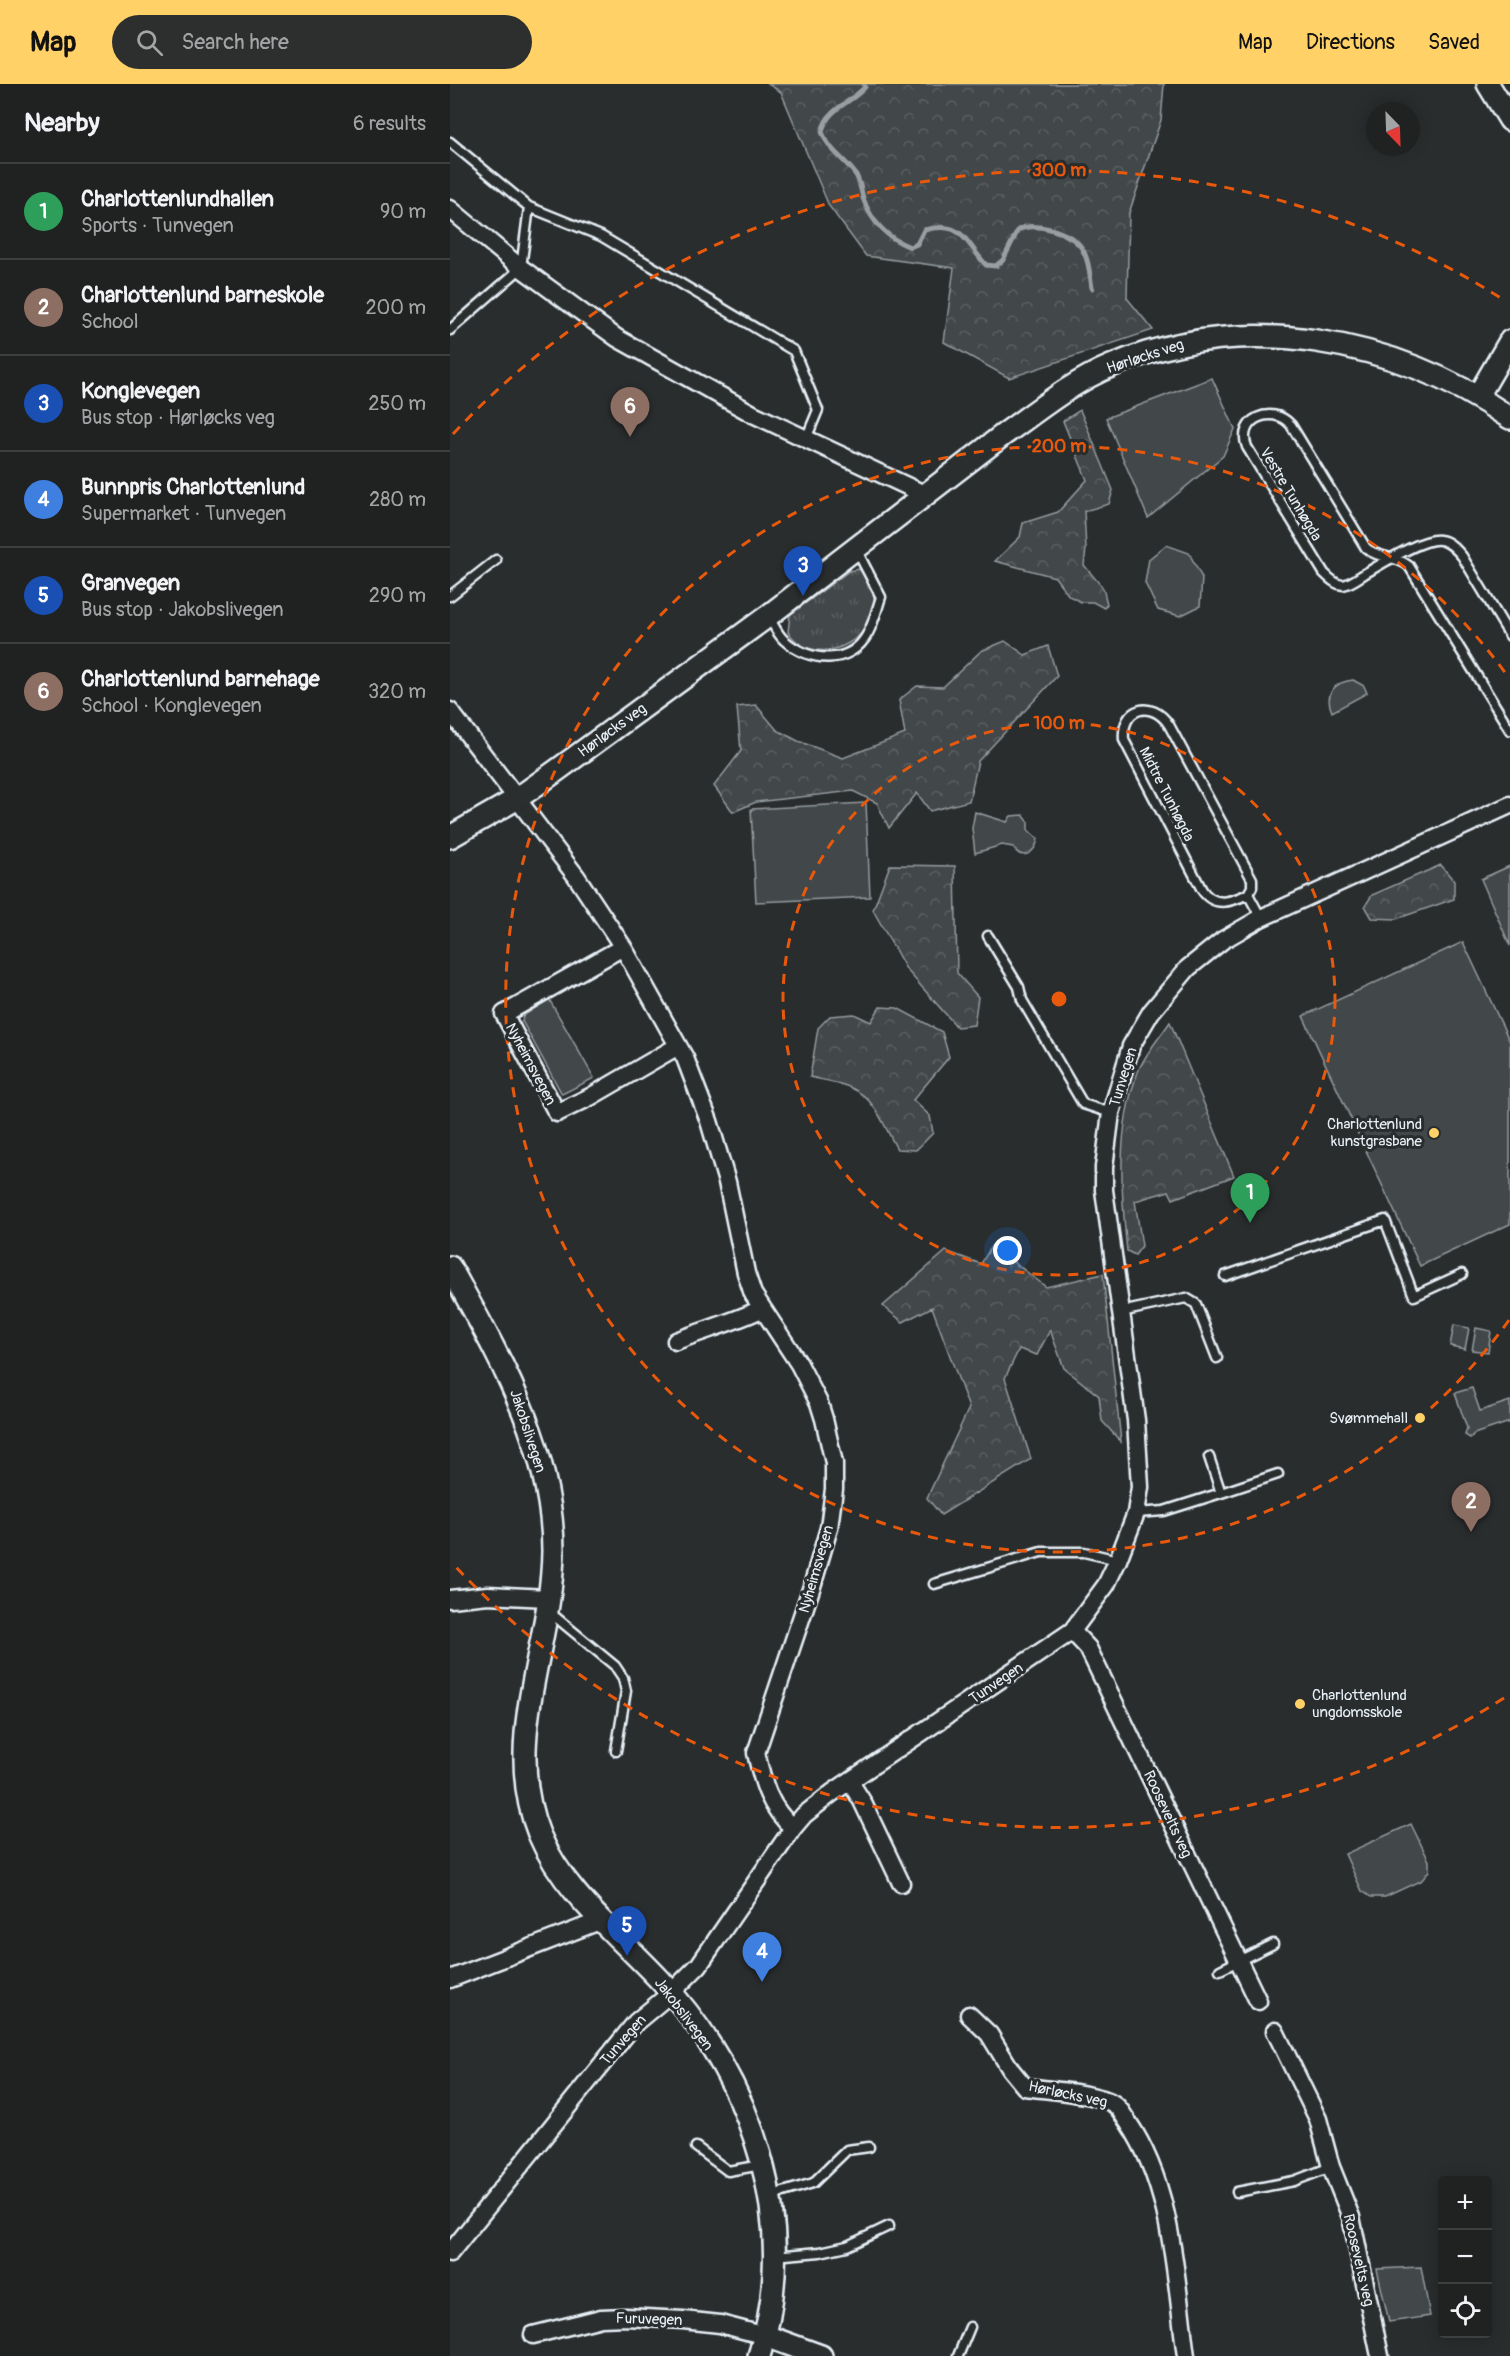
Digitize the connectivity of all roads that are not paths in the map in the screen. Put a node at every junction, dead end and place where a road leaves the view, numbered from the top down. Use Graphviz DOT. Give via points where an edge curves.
graph roads {
  1 [pos="1488,84"];
  2 [pos="1510,120"];
  3 [pos="450,142"];
  4 [pos="529,207"];
  5 [pos="450,209"];
  6 [pos="521,268"];
  7 [pos="450,330"];
  8 [pos="1510,341"];
  9 [pos="1478,396"];
  10 [pos="1510,418"];
  11 [pos="806,439"];
  12 [pos="926,495"];
  13 [pos="856,549"];
  14 [pos="1392,558"];
  15 [pos="496,560"];
  16 [pos="450,596"];
  17 [pos="768,616"];
  18 [pos="1510,636"];
  19 [pos="450,711"];
  20 [pos="1510,730"];
  21 [pos="518,798"];
  22 [pos="1510,805"];
  23 [pos="450,837"];
  24 [pos="1248,894"];
  25 [pos="1261,918"];
  26 [pos="988,936"];
  27 [pos="623,947"];
  28 [pos="678,1046"];
  29 [pos="1111,1113"];
  30 [pos="450,1267"];
  31 [pos="1462,1274"];
  32 [pos="1226,1276"];
  33 [pos="761,1309"];
  34 [pos="1121,1312"];
  35 [pos="676,1341"];
  36 [pos="1217,1358"];
  37 [pos="1209,1457"];
  38 [pos="1278,1474"];
  39 [pos="1221,1494"];
  40 [pos="1136,1513"];
  41 [pos="1118,1560"];
  42 [pos="934,1584"];
  43 [pos="450,1599"];
  44 [pos="548,1604"];
  45 [pos="1072,1631"];
  46 [pos="616,1751"];
  47 [pos="850,1782"];
  48 [pos="793,1828"];
  49 [pos="901,1883"];
  50 [pos="602,1920"];
  51 [pos="1273,1944"];
  52 [pos="1238,1961"];
  53 [pos="1220,1970"];
  54 [pos="450,1979"];
  55 [pos="671,1993"];
  56 [pos="1258,2001"];
  57 [pos="969,2015"];
  58 [pos="1275,2031"];
  59 [pos="696,2147"];
  60 [pos="869,2147"];
  61 [pos="764,2164"];
  62 [pos="1331,2167"];
  63 [pos="1237,2192"];
  64 [pos="770,2196"];
  65 [pos="889,2226"];
  66 [pos="450,2253"];
  67 [pos="774,2256"];
  68 [pos="970,2326"];
  69 [pos="533,2335"];
  70 [pos="763,2346"];
  71 [pos="821,2356"];
  72 [pos="958,2356"];
  73 [pos="1186,2356"];
  74 [pos="1380,2356"];
  1 -- 2 [label="street"];
  3 -- 4 [label="lane"];
  4 -- 6 [label="lane"];
  4 -- 11 [label="lane" via="601,236 794,351 819,411"];
  5 -- 6 [label="street"];
  6 -- 7 [label="lane"];
  6 -- 11 [label="street" via="617,338"];
  8 -- 9 [label="street"];
  9 -- 10 [label="street, Hørløcks veg"];
  9 -- 12 [label="street, Hørløcks veg" via="1414,365 1312,339 1201,339 1109,366 1042,407"];
  11 -- 12 [label="street"];
  12 -- 13 [label="street, Hørløcks veg"];
  13 -- 17 [label="street, Hørløcks veg"];
  13 -- 17 [label="lane" via="881,597 868,633 855,651 817,658 782,639"];
  14 -- 14 [label="lane, Vestre Tunhøgda" via="1374,554 1363,544 1285,418 1262,415 1250,425 1245,437 1247,447 1330,579 1337,584 1349,583"];
  14 -- 18 [label="lane, Vestre Tunhøgda" via="1433,540 1455,548"];
  14 -- 20 [label="lane, Vestre Tunhøgda" via="1409,566"];
  15 -- 16 [label="lane"];
  17 -- 21 [label="street, Hørløcks veg"];
  19 -- 21 [label="street, Nyheimsvegen"];
  21 -- 23 [label="street, Hørløcks veg"];
  21 -- 27 [label="street, Nyheimsvegen"];
  22 -- 25 [label="street, Tunvegen"];
  24 -- 24 [label="lane, Midtre Tunhøgda" via="1217,902 1202,890 1124,740 1124,724 1133,713 1153,710 1164,717 1252,879"];
  24 -- 25 [label="lane, Midtre Tunhøgda"];
  25 -- 29 [label="street, Tunvegen" via="1205,954 1151,1012 1131,1046"];
  26 -- 29 [label="lane" via="1083,1104"];
  27 -- 28 [label="street, Nyheimsvegen"];
  27 -- 28 [label="street, Nyheimsvegen" via="504,1014 557,1113"];
  28 -- 33 [label="street, Nyheimsvegen" via="709,1121 727,1182 746,1273"];
  29 -- 34 [label="street, Tunvegen" via="1104,1191"];
  30 -- 44 [label="street, Jakobslivegen" via="507,1372 533,1438 550,1515 553,1552"];
  31 -- 32 [label="lane" via="1414,1296 1385,1220"];
  33 -- 35 [label="street"];
  33 -- 48 [label="street, Nyheimsvegen" via="799,1364 819,1403 834,1462 829,1528 756,1753 761,1777 776,1811"];
  34 -- 36 [label="lane" via="1185,1298 1196,1304"];
  34 -- 40 [label="street, Tunvegen" via="1136,1420 1140,1487"];
  37 -- 39 [label="lane"];
  38 -- 39 [label="lane"];
  39 -- 40 [label="lane" via="1164,1511"];
  40 -- 41 [label="street, Tunvegen"];
  41 -- 42 [label="lane" via="1084,1551 1041,1552"];
  41 -- 45 [label="street, Tunvegen" via="1106,1585"];
  43 -- 44 [label="street" via="488,1596"];
  44 -- 46 [label="lane" via="623,1678 626,1690"];
  44 -- 50 [label="street, Jakobslivegen" via="526,1728 528,1798 549,1854"];
  45 -- 47 [label="street, Tunvegen"];
  45 -- 52 [label="street, Roosevelts veg" via="1088,1648"];
  47 -- 48 [label="street, Tunvegen" via="817,1804"];
  47 -- 49 [label="street"];
  48 -- 55 [label="street, Tunvegen" via="699,1965"];
  50 -- 54 [label="street"];
  50 -- 55 [label="street, Jakobslivegen"];
  51 -- 52 [label="lane"];
  52 -- 53 [label="lane"];
  52 -- 56 [label="street, Roosevelts veg"];
  55 -- 61 [label="street, Jakobslivegen" via="729,2078"];
  55 -- 66 [label="street, Tunvegen" via="636,2022"];
  57 -- 73 [label="street, Hørløcks veg" via="988,2034 1025,2087 1116,2105 1133,2131 1151,2167 1167,2217"];
  58 -- 62 [label="street, Roosevelts veg" via="1318,2119"];
  59 -- 61 [label="lane" via="728,2171"];
  60 -- 64 [label="lane" via="847,2150 813,2183"];
  61 -- 64 [label="street, Jakobslivegen"];
  62 -- 63 [label="lane" via="1294,2181"];
  62 -- 74 [label="street, Roosevelts veg" via="1351,2217"];
  64 -- 67 [label="street, Jakobslivegen"];
  65 -- 67 [label="lane" via="847,2246"];
  67 -- 70 [label="street, Jakobslivegen"];
  68 -- 72 [label="lane"];
  69 -- 70 [label="street, Furuvegen" via="600,2318 627,2317 720,2324"];
  70 -- 71 [label="street"];
}
